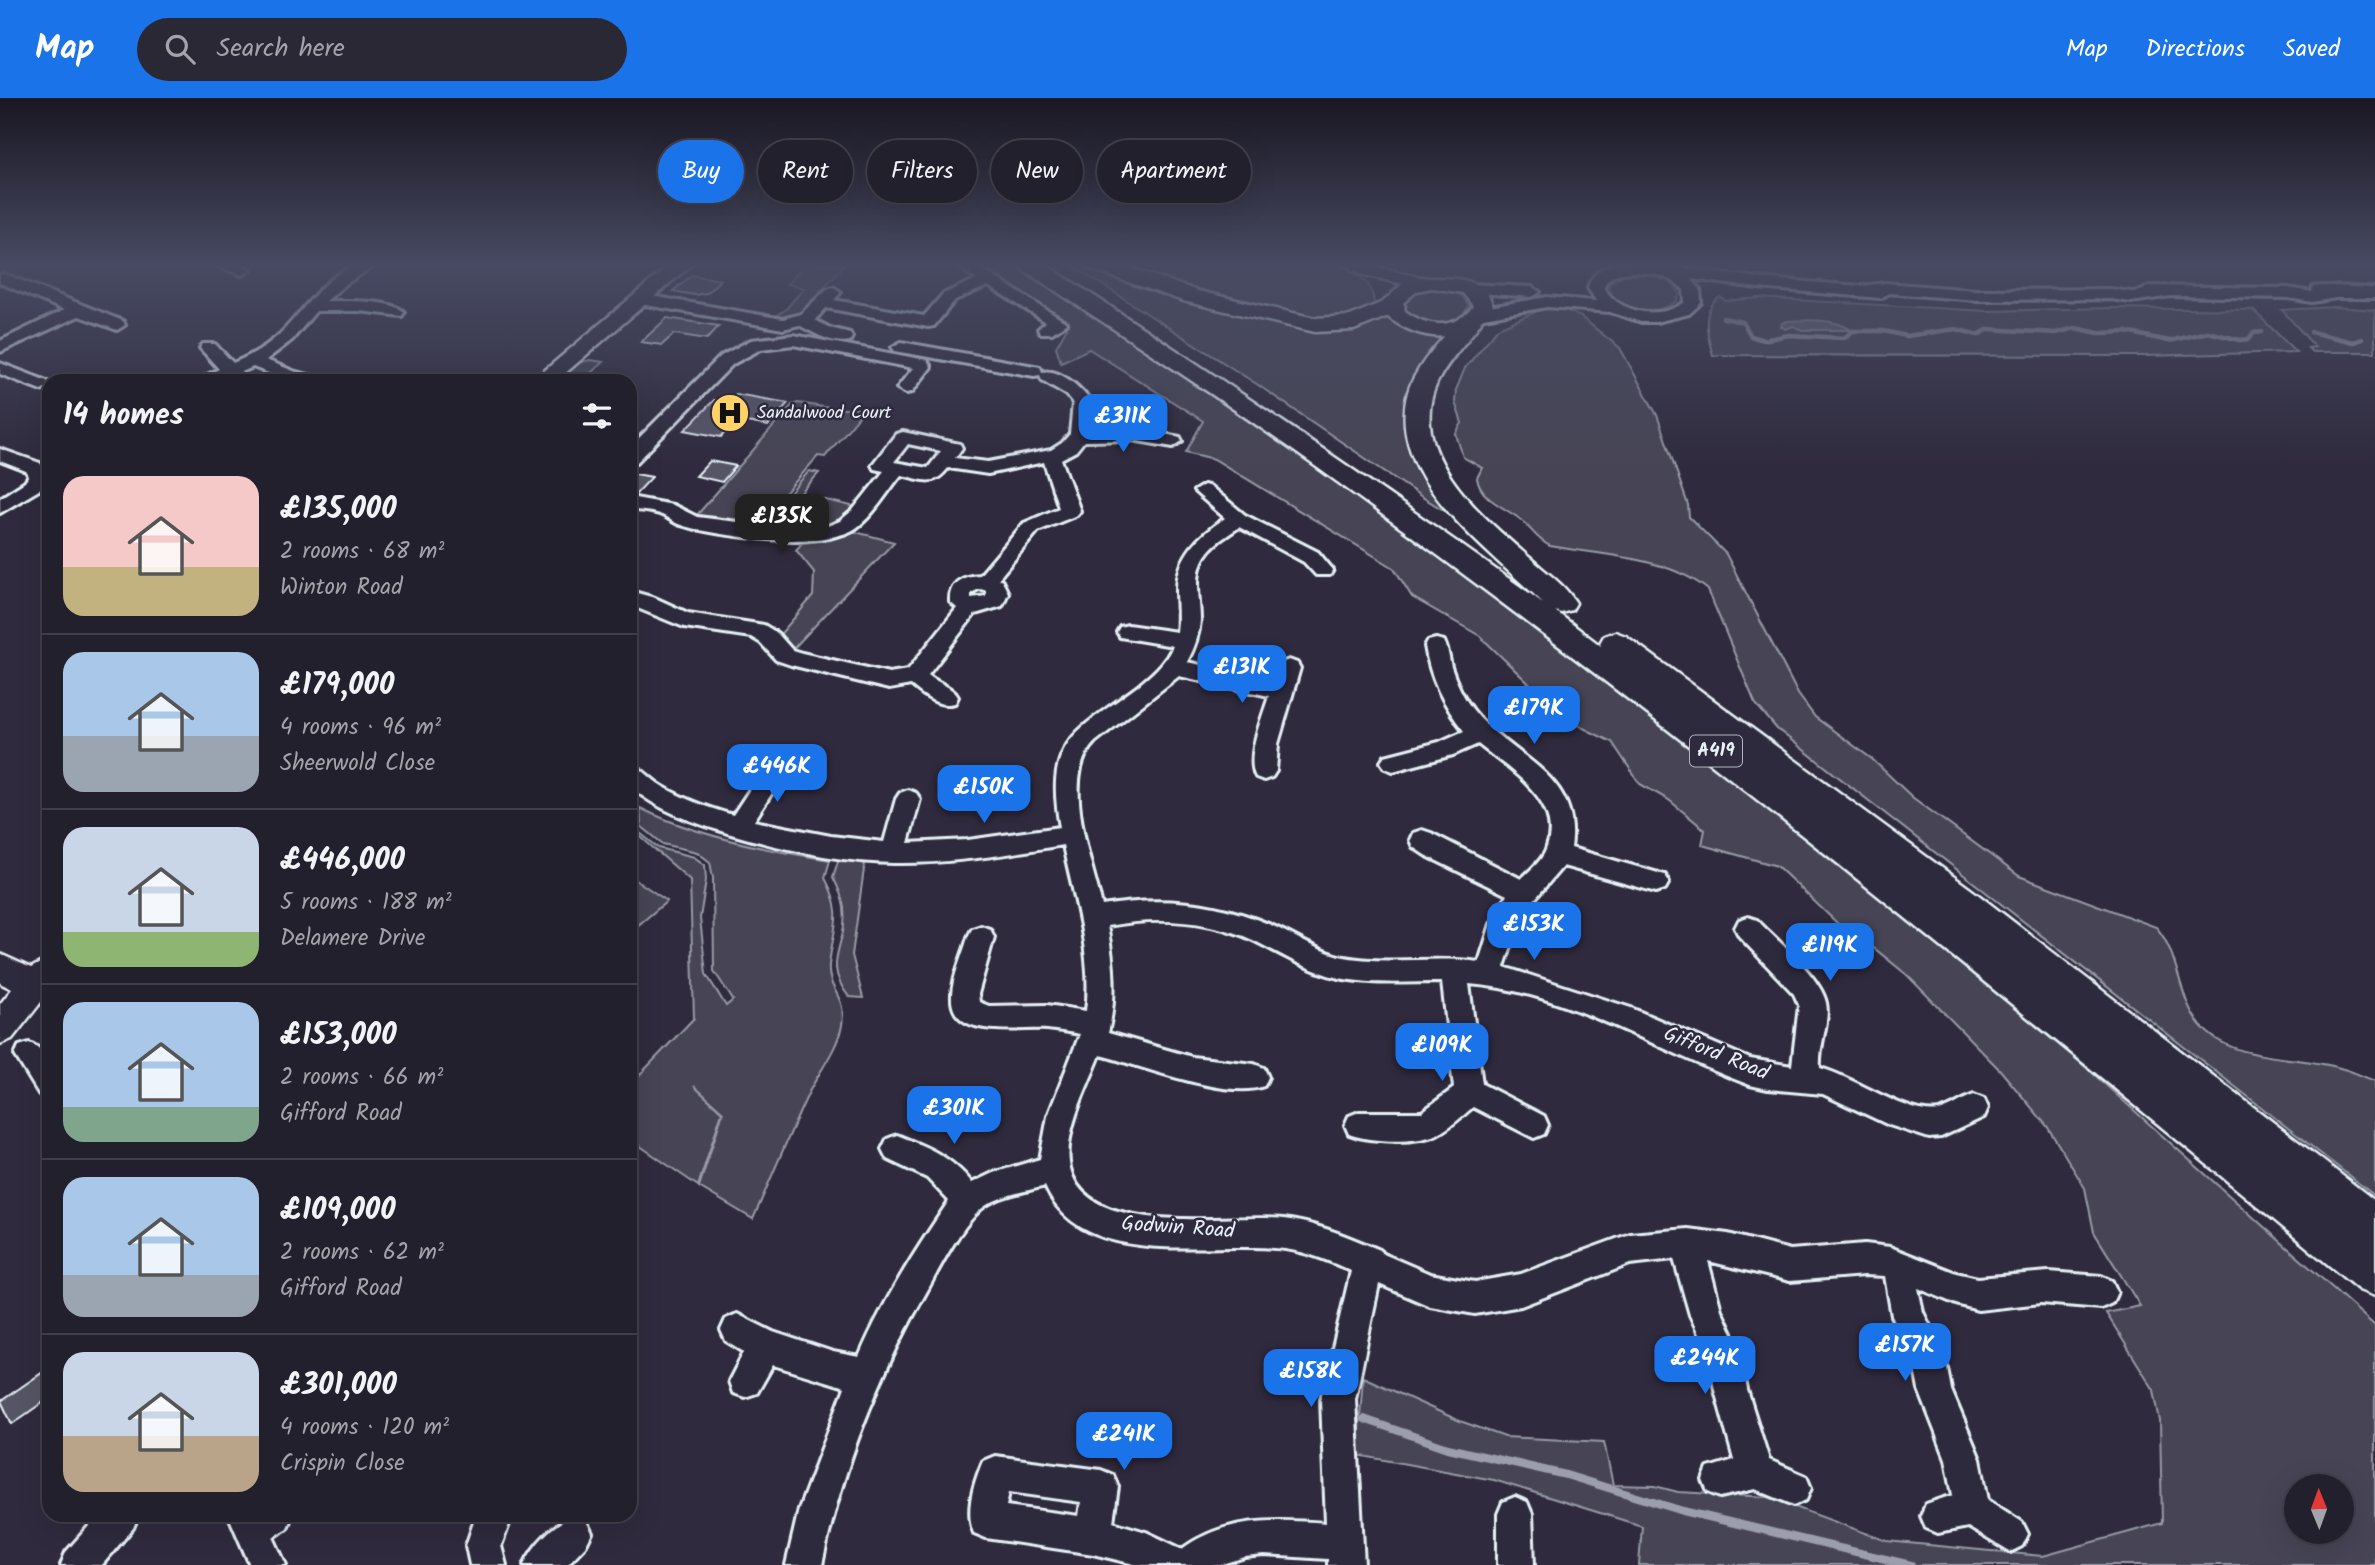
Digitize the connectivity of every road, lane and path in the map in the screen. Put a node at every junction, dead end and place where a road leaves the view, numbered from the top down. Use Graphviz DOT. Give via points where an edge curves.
graph roads {
  1 [pos="31,332"];
  2 [pos="290,332"];
  3 [pos="600,332"];
  4 [pos="825,332"];
  5 [pos="1133,332"];
  6 [pos="1170,332"];
  7 [pos="1462,332"];
  8 [pos="0,347"];
  9 [pos="209,348"];
  10 [pos="254,361"];
  11 [pos="0,368"];
  12 [pos="230,370"];
  13 [pos="221,374"];
  14 [pos="285,374"];
  15 [pos="551,374"];
  16 [pos="41,385"];
  17 [pos="906,388"];
  18 [pos="1080,435"];
  19 [pos="1173,441"];
  20 [pos="637,451"];
  21 [pos="0,455"];
  22 [pos="1051,456"];
  23 [pos="942,462"];
  24 [pos="897,468"];
  25 [pos="1204,491"];
  26 [pos="637,504"];
  27 [pos="0,507"];
  28 [pos="1238,519"];
  29 [pos="1323,570"];
  30 [pos="637,600"];
  31 [pos="1561,603"];
  32 [pos="1128,632"];
  33 [pos="1436,646"];
  34 [pos="1179,654"];
  35 [pos="1289,668"];
  36 [pos="915,676"];
  37 [pos="1282,691"];
  38 [pos="947,697"];
  39 [pos="1480,733"];
  40 [pos="781,760"];
  41 [pos="1393,762"];
  42 [pos="1264,771"];
  43 [pos="637,780"];
  44 [pos="908,799"];
  45 [pos="739,826"];
  46 [pos="1074,834"];
  47 [pos="1422,840"];
  48 [pos="893,853"];
  49 [pos="1558,854"];
  50 [pos="1656,882"];
  51 [pos="1524,893"];
  52 [pos="1093,918"];
  53 [pos="1748,928"];
  54 [pos="981,937"];
  55 [pos="0,968"];
  56 [pos="1454,973"];
  57 [pos="1489,976"];
  58 [pos="42,978"];
  59 [pos="0,1029"];
  60 [pos="1094,1033"];
  61 [pos="29,1055"];
  62 [pos="42,1074"];
  63 [pos="1254,1077"];
  64 [pos="1807,1079"];
  65 [pos="1469,1093"];
  66 [pos="1975,1108"];
  67 [pos="1359,1125"];
  68 [pos="1534,1125"];
  69 [pos="897,1149"];
  70 [pos="1054,1169"];
  71 [pos="967,1201"];
  72 [pos="2375,1228"];
  73 [pos="1688,1244"];
  74 [pos="1369,1261"];
  75 [pos="1898,1264"];
  76 [pos="2375,1274"];
  77 [pos="2101,1292"];
  78 [pos="737,1330"];
  79 [pos="766,1346"];
  80 [pos="867,1375"];
  81 [pos="745,1381"];
  82 [pos="1755,1472"];
  83 [pos="1720,1480"];
  84 [pos="1794,1488"];
  85 [pos="1516,1514"];
  86 [pos="116,1522"];
  87 [pos="258,1522"];
  88 [pos="492,1522"];
  89 [pos="574,1533"];
  90 [pos="2010,1534"];
  91 [pos="1093,1536"];
  92 [pos="1345,1553"];
  93 [pos="79,1565"];
  94 [pos="268,1565"];
  95 [pos="488,1565"];
  96 [pos="542,1565"];
  97 [pos="804,1565"];
  98 [pos="1175,1565"];
  99 [pos="1191,1565"];
  100 [pos="1516,1565"];
  1 -- 8 [label="street"];
  2 -- 10 [label="street"];
  3 -- 15 [label="main road"];
  4 -- 18 [label="street" via="1052,375 1082,402"];
  5 -- 76 [label="highway, A419" via="1249,409 1584,650 1994,967"];
  6 -- 31 [label="highway, A419"];
  7 -- 31 [label="highway, A419" via="1421,392 1417,411 1424,454 1437,479 1469,517"];
  9 -- 12 [label="street"];
  10 -- 12 [label="street"];
  10 -- 14 [label="street"];
  11 -- 16 [label="street"];
  12 -- 13 [label="street"];
  17 -- 20 [label="street" via="921,364 787,340 762,342 727,360"];
  18 -- 19 [label="street" via="1132,434"];
  18 -- 22 [label="street"];
  21 -- 27 [label="street" via="33,467 39,476 29,489"];
  22 -- 23 [label="street" via="988,468"];
  22 -- 36 [label="street" via="1070,511 1031,527 986,582 995,586 997,597 986,606 969,607"];
  23 -- 24 [label="street" via="933,475"];
  23 -- 24 [label="street" via="953,448 903,438 881,465"];
  24 -- 26 [label="street" via="860,514 838,530 821,535 794,536 697,523 666,509"];
  25 -- 28 [label="street"];
  28 -- 29 [label="street" via="1311,557"];
  28 -- 34 [label="street" via="1207,539 1187,570 1189,621"];
  30 -- 36 [label="street" via="684,620 756,630 784,655 799,660 889,681"];
  31 -- 72 [label="highway, A419" via="1964,904"];
  32 -- 34 [label="street"];
  33 -- 39 [label="street" via="1452,693"];
  34 -- 37 [label="street"];
  34 -- 46 [label="street" via="1076,747 1066,776"];
  35 -- 37 [label="street"];
  36 -- 38 [label="street"];
  37 -- 42 [label="street" via="1266,744"];
  39 -- 41 [label="street" via="1445,749"];
  39 -- 49 [label="street" via="1552,795 1563,831"];
  40 -- 45 [label="street"];
  43 -- 45 [label="street" via="654,793"];
  44 -- 48 [label="street"];
  45 -- 48 [label="street" via="839,849"];
  46 -- 48 [label="street" via="976,849"];
  46 -- 52 [label="street"];
  47 -- 51 [label="street"];
  49 -- 50 [label="street"];
  49 -- 51 [label="street"];
  51 -- 57 [label="street" via="1501,931"];
  52 -- 56 [label="street, Gifford Road" via="1152,909 1197,912 1246,926 1305,956 1339,966"];
  52 -- 60 [label="street" via="1103,1000"];
  53 -- 64 [label="street" via="1813,1004 1805,1057"];
  54 -- 60 [label="street" via="965,994 969,1010 988,1018 1047,1017"];
  55 -- 58 [label="main road"];
  56 -- 57 [label="street, Gifford Road"];
  56 -- 65 [label="street"];
  57 -- 64 [label="street, Gifford Road" via="1597,1007 1748,1072"];
  58 -- 59 [label="main road"];
  60 -- 63 [label="street" via="1192,1070"];
  60 -- 70 [label="street" via="1054,1143"];
  61 -- 62 [label="street"];
  64 -- 66 [label="street, Gifford Road" via="1839,1086 1893,1114 1930,1124"];
  65 -- 67 [label="street" via="1422,1126"];
  65 -- 68 [label="street"];
  69 -- 71 [label="street" via="936,1165"];
  70 -- 71 [label="street" via="993,1187"];
  70 -- 74 [label="street, Godwin Road" via="1066,1194 1086,1215 1103,1222 1147,1230 1288,1235"];
  71 -- 80 [label="street" via="928,1258"];
  73 -- 74 [label="street, Godwin Road" via="1629,1249 1517,1291 1472,1299 1423,1286"];
  73 -- 75 [label="street, Godwin Road" via="1800,1266 1859,1258"];
  73 -- 82 [label="street" via="1706,1315 1723,1348"];
  74 -- 92 [label="street" via="1338,1399"];
  75 -- 77 [label="street, Godwin Road" via="1975,1294 2048,1287"];
  75 -- 90 [label="street" via="1908,1316 1929,1356 1935,1390 1970,1486 1955,1513"];
  78 -- 79 [label="street"];
  79 -- 80 [label="street"];
  79 -- 81 [label="street"];
  80 -- 97 [label="street" via="816,1509"];
  82 -- 83 [label="street"];
  82 -- 84 [label="street"];
  85 -- 100 [label="street"];
  86 -- 93 [label="street"];
  87 -- 94 [label="street"];
  88 -- 95 [label="street" via="483,1549"];
  89 -- 96 [label="street"];
  91 -- 98 [label="street" via="1126,1542"];
  92 -- 99 [label="street" via="1246,1538 1217,1546"];
}
